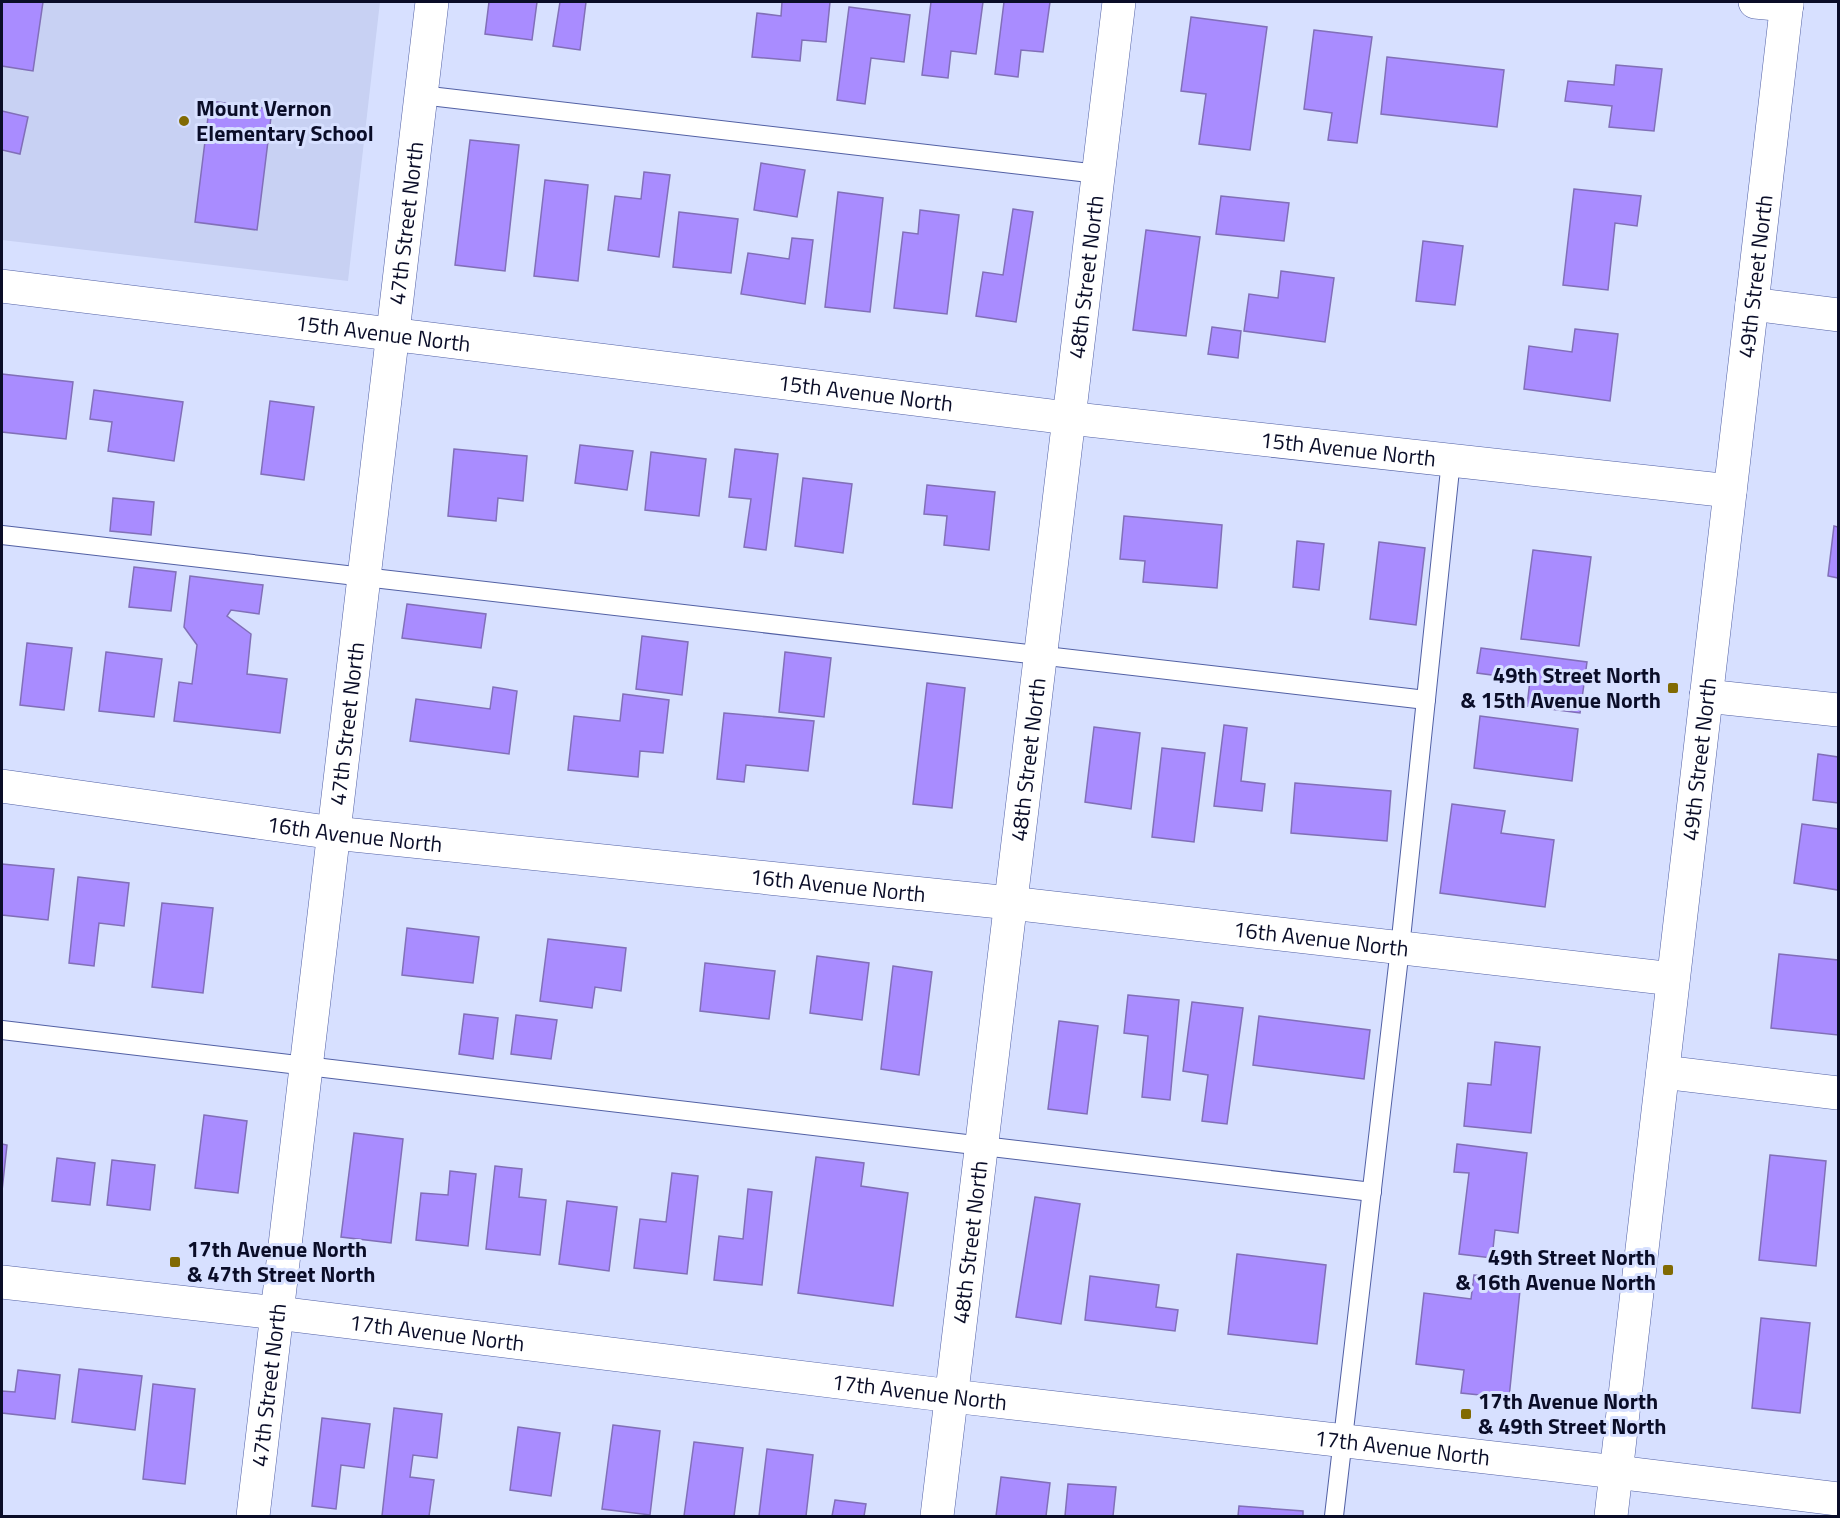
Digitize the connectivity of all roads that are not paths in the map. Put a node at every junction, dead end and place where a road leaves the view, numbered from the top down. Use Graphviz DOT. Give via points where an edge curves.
graph roads {
  1 [pos="432,2"];
  2 [pos="1119,2"];
  3 [pos="1776,3"];
  4 [pos="421,95"];
  5 [pos="1098,174"];
  6 [pos="2,286"];
  7 [pos="1752,304"];
  8 [pos="1839,315"];
  9 [pos="393,335"];
  10 [pos="1068,418"];
  11 [pos="1451,460"];
  12 [pos="1730,491"];
  13 [pos="2,535"];
  14 [pos="364,577"];
  15 [pos="1040,654"];
  16 [pos="1706,696"];
  17 [pos="1426,700"];
  18 [pos="1839,710"];
  19 [pos="2,786"];
  20 [pos="334,833"];
  21 [pos="1010,903"];
  22 [pos="1400,948"];
  23 [pos="1673,980"];
  24 [pos="2,1030"];
  25 [pos="306,1067"];
  26 [pos="1663,1072"];
  27 [pos="1839,1094"];
  28 [pos="982,1144"];
  29 [pos="1372,1192"];
  30 [pos="2,1282"];
  31 [pos="277,1313"];
  32 [pos="952,1396"];
  33 [pos="1343,1441"];
  34 [pos="1616,1473"];
  35 [pos="1839,1499"];
  36 [pos="253,1516"];
  37 [pos="938,1516"];
  38 [pos="1334,1516"];
  39 [pos="1611,1516"];
  1 -- 4 [label="street, 47th Street North"];
  2 -- 5 [label="street, 48th Street North"];
  3 -- 7 [label="street, 49th Street North"];
  4 -- 5 [label="lane"];
  4 -- 9 [label="street, 47th Street North"];
  5 -- 10 [label="street, 48th Street North"];
  6 -- 9 [label="street, 15th Avenue North"];
  7 -- 8 [label="street"];
  7 -- 12 [label="street, 49th Street North"];
  9 -- 10 [label="street, 15th Avenue North"];
  9 -- 14 [label="street, 47th Street North"];
  10 -- 11 [label="street, 15th Avenue North"];
  10 -- 15 [label="street, 48th Street North"];
  11 -- 12 [label="street, 15th Avenue North"];
  11 -- 17 [label="lane"];
  12 -- 16 [label="street, 49th Street North"];
  13 -- 14 [label="lane"];
  14 -- 15 [label="lane"];
  14 -- 20 [label="street, 47th Street North"];
  15 -- 17 [label="lane"];
  15 -- 21 [label="street, 48th Street North"];
  16 -- 18 [label="street"];
  16 -- 23 [label="street, 49th Street North"];
  17 -- 22 [label="lane"];
  19 -- 20 [label="street, 16th Avenue North"];
  20 -- 21 [label="street, 16th Avenue North"];
  20 -- 25 [label="street, 47th Street North"];
  21 -- 22 [label="street, 16th Avenue North"];
  21 -- 28 [label="street, 48th Street North"];
  22 -- 23 [label="street, 16th Avenue North"];
  22 -- 29 [label="lane"];
  23 -- 26 [label="street, 49th Street North"];
  24 -- 25 [label="lane"];
  25 -- 28 [label="lane"];
  25 -- 31 [label="street, 47th Street North"];
  26 -- 27 [label="street"];
  26 -- 34 [label="street, 49th Street North"];
  28 -- 29 [label="lane"];
  28 -- 32 [label="street, 48th Street North"];
  29 -- 33 [label="lane"];
  30 -- 31 [label="street, 17th Avenue North"];
  31 -- 32 [label="street, 17th Avenue North"];
  31 -- 36 [label="street, 47th Street North"];
  32 -- 33 [label="street, 17th Avenue North"];
  32 -- 37 [label="street, 48th Street North"];
  33 -- 34 [label="street, 17th Avenue North"];
  33 -- 38 [label="lane"];
  34 -- 35 [label="street, 17th Avenue North"];
  34 -- 39 [label="street, 49th Street North"];
}
